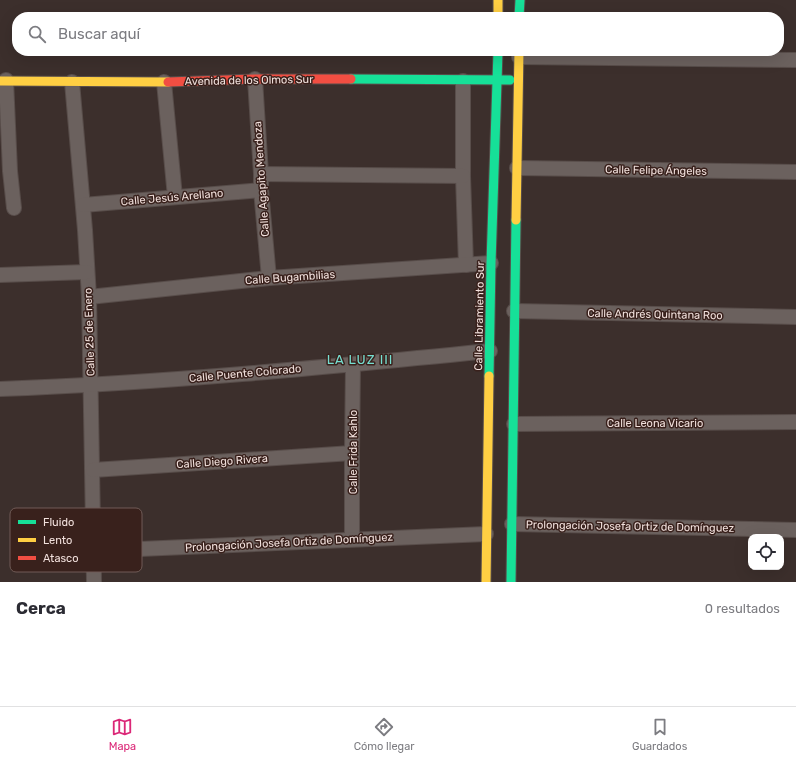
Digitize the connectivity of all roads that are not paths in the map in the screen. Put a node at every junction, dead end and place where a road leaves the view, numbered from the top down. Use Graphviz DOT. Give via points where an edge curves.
graph roads {
  1 [pos="498,0"];
  2 [pos="520,0"];
  3 [pos="498,12"];
  4 [pos="520,12"];
  5 [pos="498,56"];
  6 [pos="519,56"];
  7 [pos="611,56"];
  8 [pos="796,60"];
  9 [pos="255,79"];
  10 [pos="498,80"];
  11 [pos="518,80"];
  12 [pos="3,81"];
  13 [pos="463,81"];
  14 [pos="72,82"];
  15 [pos="164,82"];
  16 [pos="517,168"];
  17 [pos="5,171"];
  18 [pos="796,172"];
  19 [pos="261,174"];
  20 [pos="463,176"];
  21 [pos="261,190"];
  22 [pos="175,197"];
  23 [pos="83,205"];
  24 [pos="14,208"];
  25 [pos="491,263"];
  26 [pos="466,265"];
  27 [pos="87,272"];
  28 [pos="0,276"];
  29 [pos="269,278"];
  30 [pos="89,297"];
  31 [pos="514,311"];
  32 [pos="796,317"];
  33 [pos="490,351"];
  34 [pos="353,364"];
  35 [pos="91,385"];
  36 [pos="0,389"];
  37 [pos="796,422"];
  38 [pos="514,424"];
  39 [pos="352,453"];
  40 [pos="93,470"];
  41 [pos="93,508"];
  42 [pos="512,524"];
  43 [pos="796,530"];
  44 [pos="486,534"];
  45 [pos="352,539"];
  46 [pos="142,549"];
  47 [pos="94,572"];
  48 [pos="94,582"];
  49 [pos="486,582"];
  50 [pos="512,582"];
  1 -- 3 [label="street"];
  2 -- 4 [label="street"];
  5 -- 10 [label="street, Calle Libramiento Sur"];
  6 -- 11 [label="street"];
  7 -- 8 [label="street"];
  9 -- 13 [label="street, Avenida de los Olmos Sur"];
  9 -- 15 [label="street, Avenida de los Olmos Sur"];
  9 -- 19 [label="street, Calle Agapito Mendoza"];
  10 -- 11 [label="street, Avenida de los Olmos Sur"];
  10 -- 13 [label="street, Avenida de los Olmos Sur"];
  10 -- 25 [label="street, Calle Libramiento Sur"];
  11 -- 16 [label="street"];
  12 -- 14 [label="street, Avenida de los Olmos Sur"];
  12 -- 17 [label="street"];
  13 -- 20 [label="street"];
  14 -- 15 [label="street, Avenida de los Olmos Sur"];
  14 -- 23 [label="street, Calle 25 de Enero"];
  15 -- 22 [label="street"];
  16 -- 18 [label="street, Calle Felipe Ángeles"];
  16 -- 31 [label="street"];
  17 -- 24 [label="street"];
  19 -- 20 [label="street"];
  19 -- 21 [label="street, Calle Agapito Mendoza"];
  20 -- 26 [label="street"];
  21 -- 22 [label="street, Calle Jesús Arellano"];
  21 -- 29 [label="street, Calle Agapito Mendoza"];
  22 -- 23 [label="street, Calle Jesús Arellano"];
  23 -- 27 [label="street, Calle 25 de Enero"];
  25 -- 26 [label="street, Calle Bugambilias"];
  25 -- 33 [label="street, Calle Libramiento Sur"];
  26 -- 29 [label="street, Calle Bugambilias"];
  27 -- 28 [label="street"];
  27 -- 30 [label="street, Calle 25 de Enero"];
  29 -- 30 [label="street, Calle Bugambilias"];
  30 -- 35 [label="street, Calle 25 de Enero"];
  31 -- 32 [label="street, Calle Andrés Quintana Roo"];
  31 -- 38 [label="street"];
  33 -- 34 [label="street, Calle Puente Colorado"];
  33 -- 44 [label="street, Calle Libramiento Sur"];
  34 -- 35 [label="street, Calle Puente Colorado"];
  34 -- 39 [label="street, Calle Frida Kahlo"];
  35 -- 36 [label="street, Calle Puente Colorado"];
  35 -- 40 [label="street, Calle 25 de Enero"];
  37 -- 38 [label="street, Calle Leona Vicario"];
  38 -- 42 [label="street"];
  39 -- 40 [label="street, Calle Diego Rivera"];
  39 -- 45 [label="street, Calle Frida Kahlo"];
  40 -- 41 [label="street, Calle 25 de Enero"];
  42 -- 43 [label="street, Prolongación Josefa Ortiz de Domínguez"];
  42 -- 50 [label="street"];
  44 -- 45 [label="street, Prolongación Josefa Ortiz de Domínguez"];
  44 -- 49 [label="street, Calle Libramiento Sur"];
  45 -- 46 [label="street, Prolongación Josefa Ortiz de Domínguez"];
  47 -- 48 [label="street, Calle 25 de Enero"];
}
